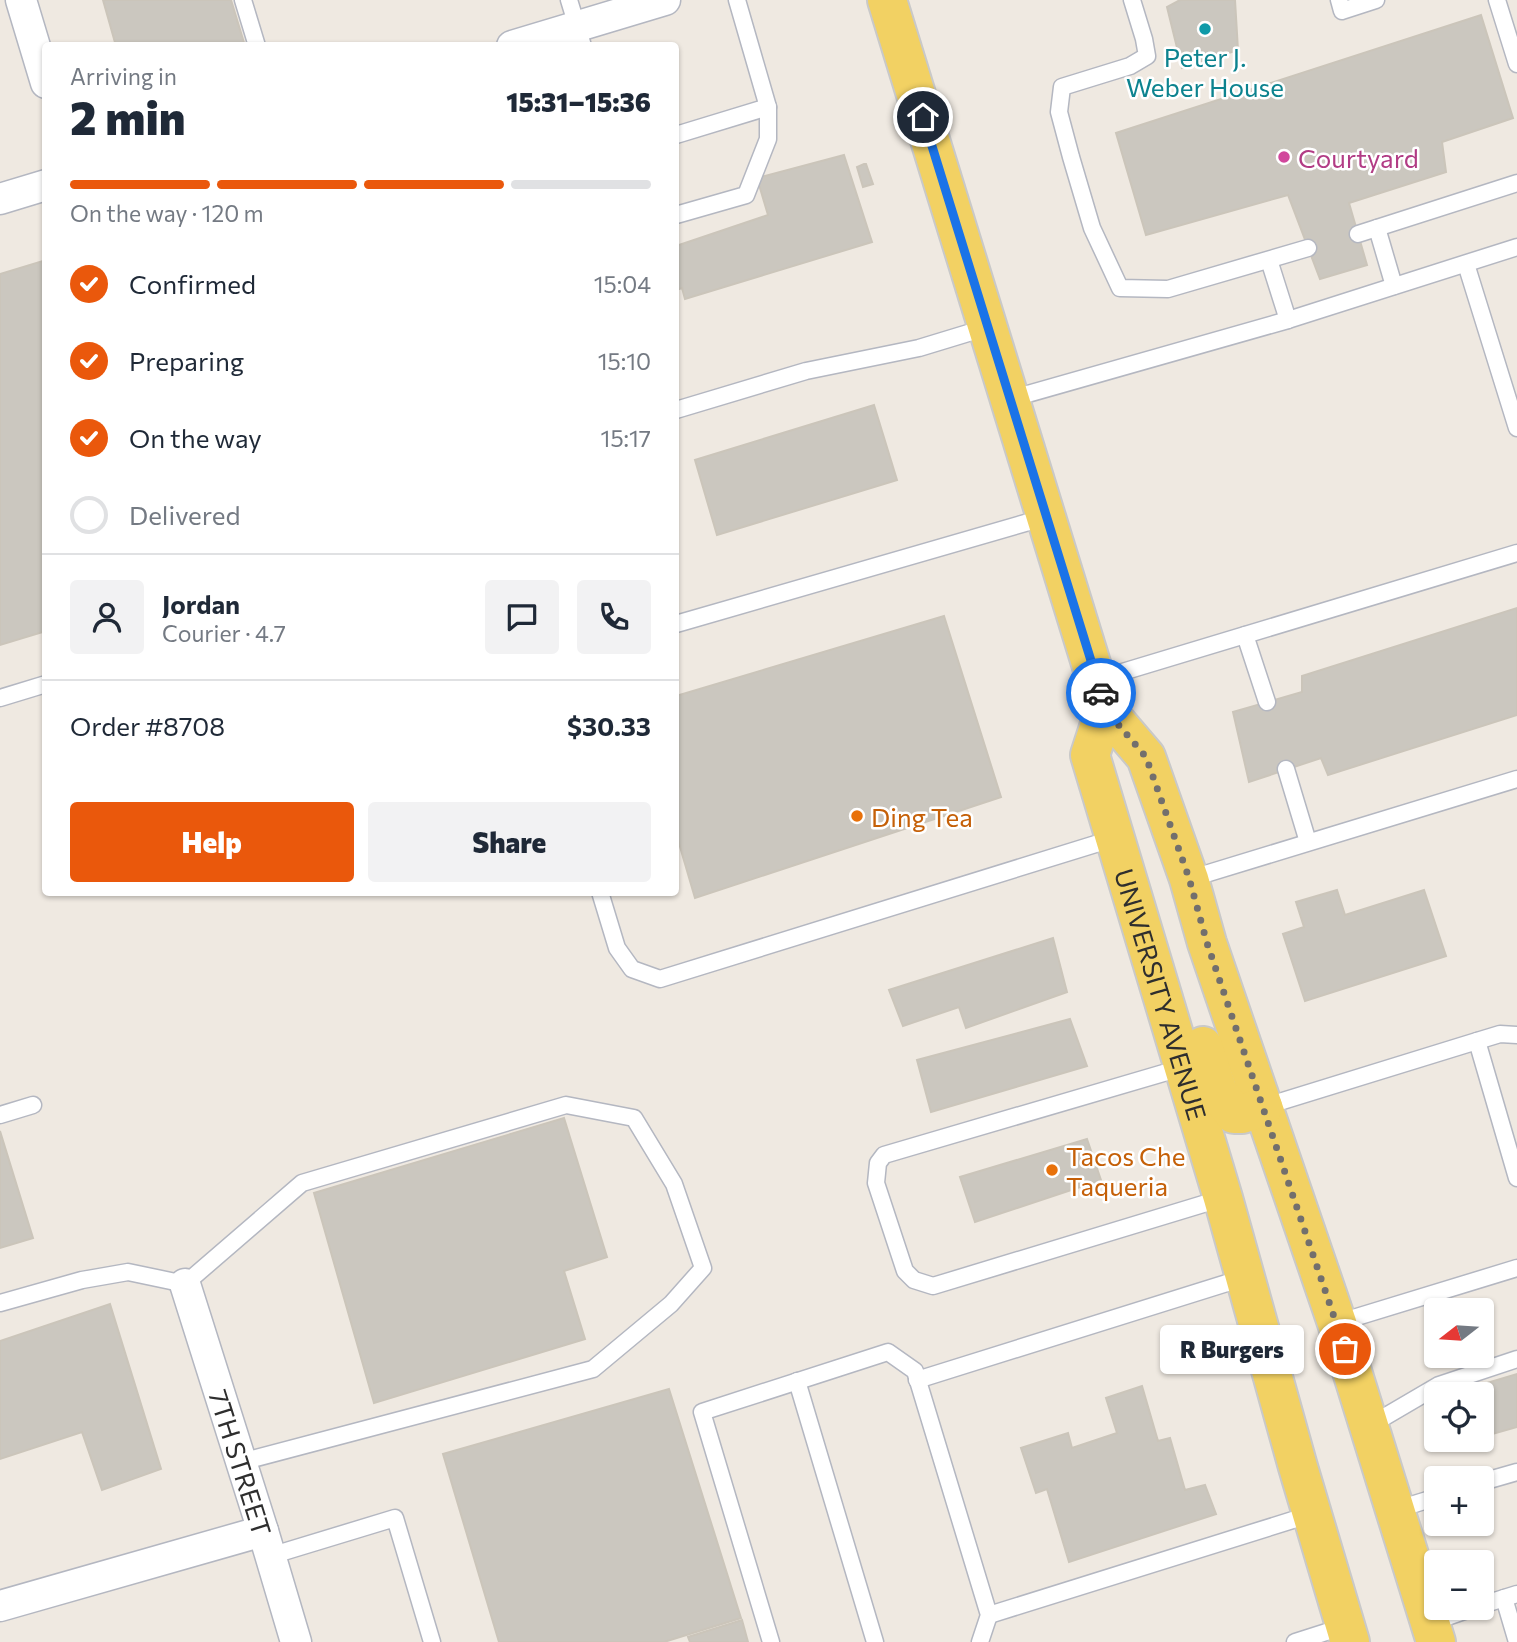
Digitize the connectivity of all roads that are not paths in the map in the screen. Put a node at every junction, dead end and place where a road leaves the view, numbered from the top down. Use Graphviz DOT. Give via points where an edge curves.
graph roads {
  1 [pos="21,0"];
  2 [pos="243,0"];
  3 [pos="665,0"];
  4 [pos="737,0"];
  5 [pos="887,0"];
  6 [pos="1132,0"];
  7 [pos="1339,0"];
  8 [pos="1376,0"];
  9 [pos="1497,0"];
  10 [pos="577,24"];
  11 [pos="256,42"];
  12 [pos="524,42"];
  13 [pos="1517,64"];
  14 [pos="42,70"];
  15 [pos="768,107"];
  16 [pos="679,134"];
  17 [pos="1517,183"];
  18 [pos="42,186"];
  19 [pos="0,199"];
  20 [pos="679,214"];
  21 [pos="1377,228"];
  22 [pos="1358,234"];
  23 [pos="1517,247"];
  24 [pos="1308,248"];
  25 [pos="1269,260"];
  26 [pos="1466,264"];
  27 [pos="1394,286"];
  28 [pos="1289,320"];
  29 [pos="988,327"];
  30 [pos="1010,399"];
  31 [pos="679,409"];
  32 [pos="1517,428"];
  33 [pos="1046,517"];
  34 [pos="1517,553"];
  35 [pos="679,623"];
  36 [pos="1245,635"];
  37 [pos="42,685"];
  38 [pos="1101,694"];
  39 [pos="0,698"];
  40 [pos="1267,702"];
  41 [pos="1286,769"];
  42 [pos="1517,779"];
  43 [pos="1308,842"];
  44 [pos="1119,852"];
  45 [pos="1189,878"];
  46 [pos="601,896"];
  47 [pos="1517,1035"];
  48 [pos="1476,1041"];
  49 [pos="1184,1067"];
  50 [pos="33,1105"];
  51 [pos="1264,1107"];
  52 [pos="0,1115"];
  53 [pos="1517,1178"];
  54 [pos="1223,1198"];
  55 [pos="1517,1268"];
  56 [pos="1246,1277"];
  57 [pos="185,1284"];
  58 [pos="0,1303"];
  59 [pos="1338,1323"];
  60 [pos="1517,1359"];
  61 [pos="917,1380"];
  62 [pos="797,1381"];
  63 [pos="1369,1426"];
  64 [pos="241,1462"];
  65 [pos="1517,1472"];
  66 [pos="1494,1479"];
  67 [pos="1424,1501"];
  68 [pos="1395,1510"];
  69 [pos="1312,1514"];
  70 [pos="267,1544"];
  71 [pos="1510,1596"];
  72 [pos="0,1606"];
  73 [pos="989,1615"];
  74 [pos="1453,1620"];
  75 [pos="1433,1632"];
  76 [pos="1347,1634"];
  77 [pos="296,1642"];
  78 [pos="432,1642"];
  79 [pos="771,1642"];
  80 [pos="875,1642"];
  81 [pos="979,1642"];
  82 [pos="1295,1642"];
  83 [pos="1517,1642"];
  1 -- 14 [label="street"];
  2 -- 11 [label="lane"];
  3 -- 10 [label="street"];
  4 -- 15 [label="lane"];
  5 -- 29 [label="main road"];
  6 -- 25 [label="lane" via="1147,57 1062,87 1059,112 1092,228 1120,288 1168,289"];
  7 -- 8 [label="lane" via="1342,10"];
  9 -- 13 [label="lane"];
  10 -- 12 [label="street"];
  15 -- 16 [label="lane"];
  15 -- 20 [label="lane" via="768,139 746,195"];
  17 -- 21 [label="lane"];
  18 -- 19 [label="street"];
  21 -- 22 [label="lane"];
  21 -- 27 [label="lane"];
  23 -- 26 [label="lane"];
  24 -- 25 [label="lane"];
  25 -- 28 [label="lane"];
  26 -- 27 [label="lane"];
  26 -- 32 [label="lane"];
  27 -- 28 [label="lane"];
  28 -- 30 [label="lane"];
  29 -- 30 [label="main road"];
  29 -- 31 [label="lane" via="919,348 806,371"];
  30 -- 33 [label="main road"];
  33 -- 35 [label="lane"];
  33 -- 38 [label="main road"];
  34 -- 36 [label="lane"];
  36 -- 38 [label="lane"];
  36 -- 40 [label="lane"];
  37 -- 39 [label="lane"];
  38 -- 44 [label="main road, UNIVERSITY AVENUE" via="1090,755"];
  38 -- 45 [label="main road" via="1146,757"];
  41 -- 43 [label="lane"];
  42 -- 43 [label="lane"];
  43 -- 45 [label="lane"];
  44 -- 46 [label="lane" via="660,979 632,969 617,948"];
  44 -- 49 [label="main road, UNIVERSITY AVENUE"];
  44 -- 51 [label="main road" via="1163,926 1218,1092 1234,1114"];
  45 -- 51 [label="main road"];
  47 -- 48 [label="lane"];
  48 -- 51 [label="lane"];
  48 -- 53 [label="lane"];
  49 -- 54 [label="main road, UNIVERSITY AVENUE"];
  49 -- 54 [label="lane" via="884,1155 878,1163 876,1183 905,1270 914,1280 933,1286"];
  50 -- 52 [label="lane"];
  51 -- 59 [label="main road"];
  54 -- 56 [label="main road, UNIVERSITY AVENUE"];
  55 -- 59 [label="lane"];
  56 -- 61 [label="lane"];
  56 -- 69 [label="main road, UNIVERSITY AVENUE"];
  57 -- 58 [label="lane" via="128,1272"];
  57 -- 64 [label="street, 7TH STREET"];
  57 -- 64 [label="lane" via="302,1182 566,1105 634,1118 674,1184 703,1268 671,1304 593,1369"];
  59 -- 63 [label="main road"];
  60 -- 63 [label="lane" via="1438,1385"];
  61 -- 62 [label="lane" via="915,1371 888,1352"];
  61 -- 73 [label="lane"];
  62 -- 79 [label="lane" via="702,1412"];
  62 -- 80 [label="lane"];
  63 -- 68 [label="main road"];
  64 -- 70 [label="street, 7TH STREET"];
  65 -- 66 [label="lane"];
  67 -- 68 [label="lane"];
  68 -- 75 [label="main road"];
  69 -- 73 [label="lane"];
  69 -- 76 [label="main road, UNIVERSITY AVENUE"];
  70 -- 72 [label="street"];
  70 -- 77 [label="street, 7TH STREET"];
  70 -- 78 [label="lane" via="395,1518"];
  71 -- 83 [label="lane"];
  73 -- 81 [label="lane"];
  74 -- 75 [label="lane"];
  76 -- 82 [label="lane"];
}
